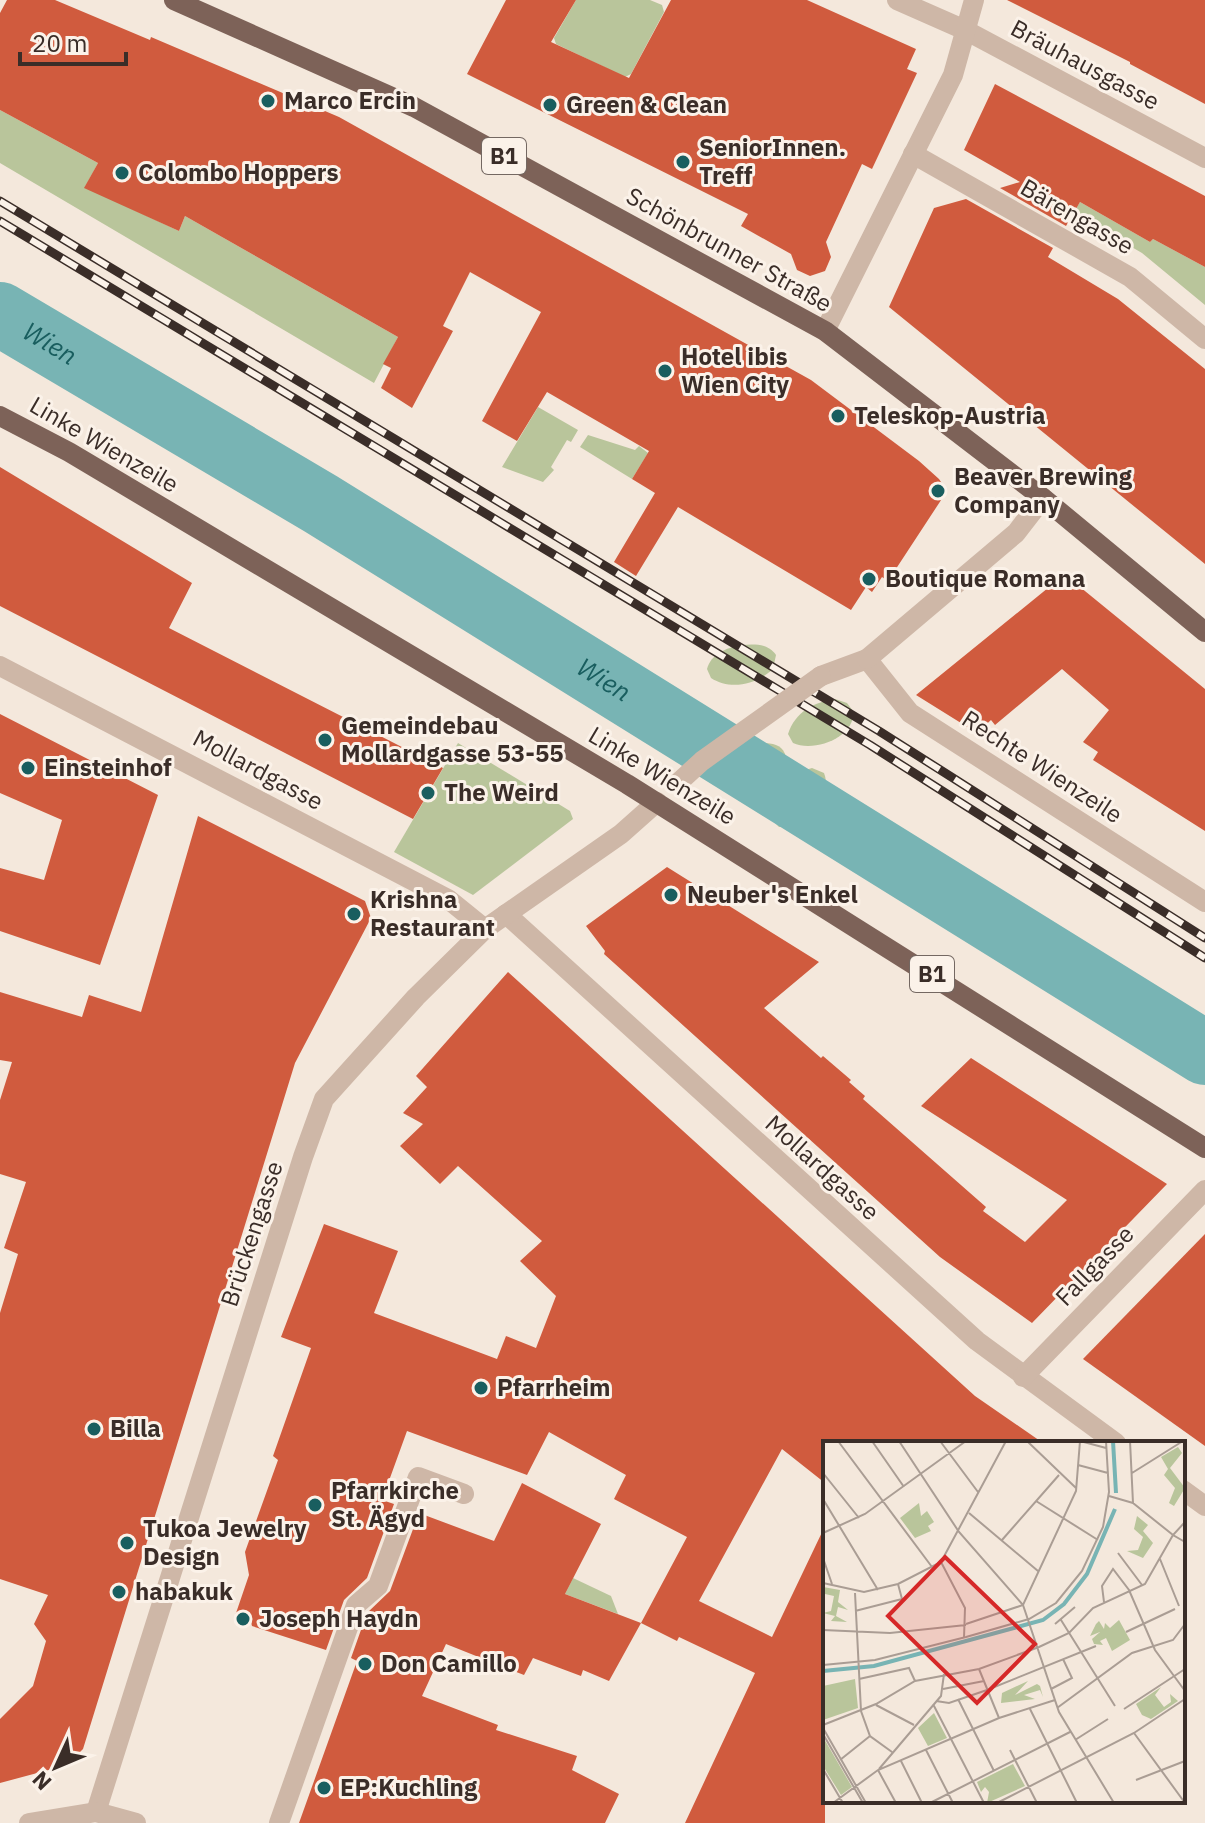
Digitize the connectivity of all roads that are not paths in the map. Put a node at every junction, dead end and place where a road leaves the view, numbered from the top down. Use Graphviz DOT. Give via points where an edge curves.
graph roads {
  1 [pos="174,0"];
  2 [pos="897,0"];
  3 [pos="974,0"];
  4 [pos="965,30"];
  5 [pos="913,154"];
  6 [pos="1205,158"];
  7 [pos="825,331"];
  8 [pos="1205,339"];
  9 [pos="0,416"];
  10 [pos="1043,498"];
  11 [pos="1205,632"];
  12 [pos="867,659"];
  13 [pos="0,666"];
  14 [pos="657,802"];
  15 [pos="1205,902"];
  16 [pos="506,914"];
  17 [pos="485,929"];
  18 [pos="1205,1148"];
  19 [pos="1205,1190"];
  20 [pos="1023,1377"];
  21 [pos="1113,1441"];
  22 [pos="1185,1491"];
  23 [pos="464,1494"];
  24 [pos="1205,1506"];
  25 [pos="96,1812"];
  26 [pos="29,1823"];
  27 [pos="136,1823"];
  28 [pos="279,1823"];
  1 -- 7 [label="main road, Schönbrunner Straße / B1" via="414,107"];
  2 -- 4 [label="street, Bräuhausgasse"];
  3 -- 4 [label="street"];
  4 -- 5 [label="street" via="953,75"];
  4 -- 6 [label="street, Bräuhausgasse"];
  5 -- 7 [label="street"];
  5 -- 8 [label="street, Bärengasse" via="1130,277"];
  7 -- 10 [label="main road, Schönbrunner Straße / B1"];
  9 -- 14 [label="main road, Linke Wienzeile / B1"];
  10 -- 11 [label="main road, Schönbrunner Straße / B1"];
  10 -- 12 [label="street, Brückengasse" via="1016,533"];
  12 -- 14 [label="street, Brückengasse, bridge" via="821,676 702,761"];
  12 -- 15 [label="street, Rechte Wienzeile" via="910,713"];
  13 -- 17 [label="street, Mollardgasse" via="448,899"];
  14 -- 16 [label="street, Brückengasse" via="621,834"];
  14 -- 18 [label="main road, Linke Wienzeile / B1"];
  16 -- 17 [label="street, Brückengasse"];
  16 -- 20 [label="street, Mollardgasse" via="912,1284"];
  17 -- 25 [label="street, Brückengasse" via="324,1099"];
  19 -- 20 [label="street, Fallgasse"];
  20 -- 21 [label="street, Mollardgasse"];
  22 -- 24 [label="street"];
  23 -- 28 [label="street" via="418,1477 378,1586 356,1605"];
  25 -- 26 [label="street"];
  25 -- 27 [label="street"];
}
